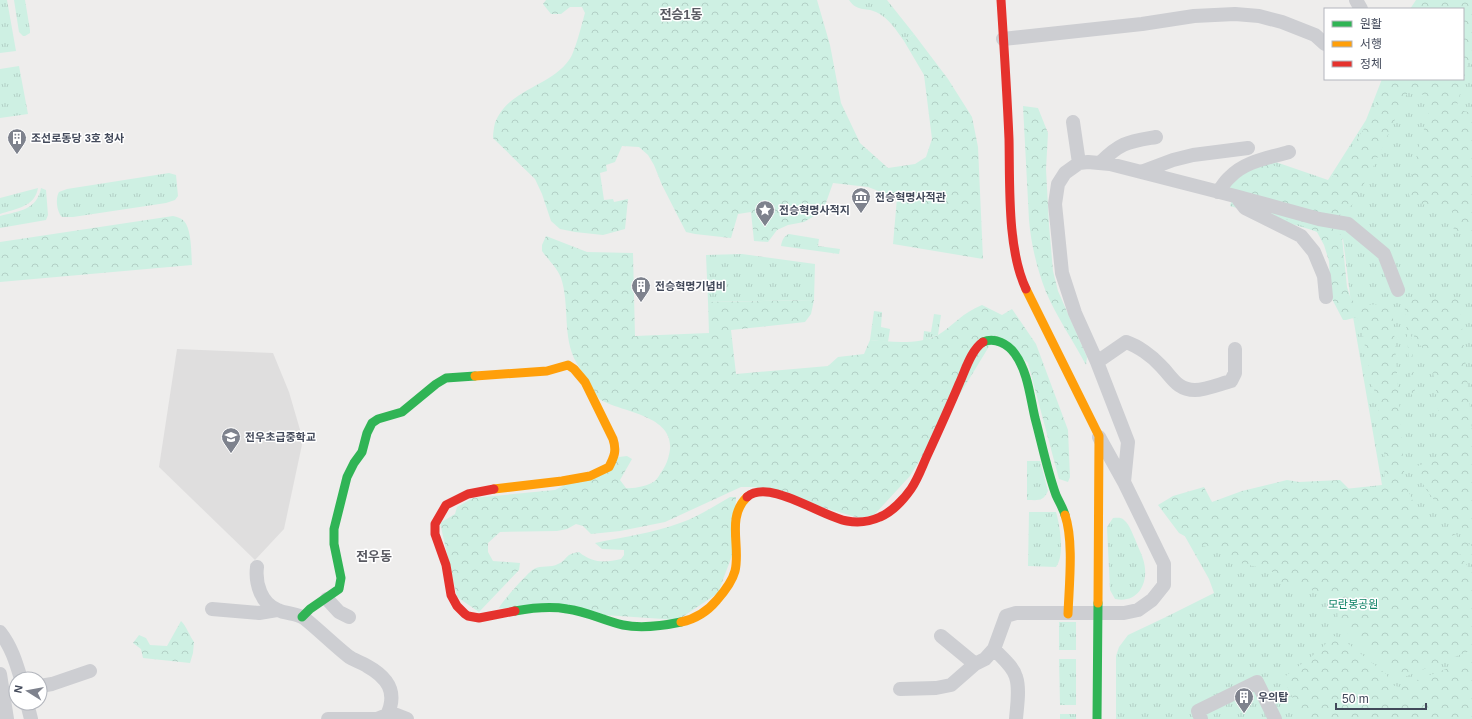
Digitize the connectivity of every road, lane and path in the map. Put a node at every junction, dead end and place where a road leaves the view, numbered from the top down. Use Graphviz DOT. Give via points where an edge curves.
graph roads {
  1 [pos="1001,0"];
  2 [pos="1003,39"];
  3 [pos="1324,43"];
  4 [pos="1073,122"];
  5 [pos="1156,137"];
  6 [pos="1248,148"];
  7 [pos="1289,152"];
  8 [pos="1079,163"];
  9 [pos="1100,163"];
  10 [pos="1141,172"];
  11 [pos="1218,192"];
  12 [pos="1236,196"];
  13 [pos="1398,290"];
  14 [pos="1326,297"];
  15 [pos="1235,349"];
  16 [pos="1097,362"];
  17 [pos="1099,436"];
  18 [pos="1124,482"];
  19 [pos="257,567"];
  20 [pos="327,600"];
  21 [pos="212,609"];
  22 [pos="277,610"];
  23 [pos="1068,614"];
  24 [pos="1098,614"];
  25 [pos="302,617"];
  26 [pos="349,617"];
  27 [pos="0,632"];
  28 [pos="941,636"];
  29 [pos="994,649"];
  30 [pos="974,664"];
  31 [pos="19,671"];
  32 [pos="90,671"];
  33 [pos="0,674"];
  34 [pos="48,685"];
  35 [pos="900,689"];
  36 [pos="389,712"];
  37 [pos="7,719"];
  38 [pos="328,719"];
  39 [pos="407,719"];
  40 [pos="1016,719"];
  41 [pos="1097,719"];
  42 [pos="1201,719"];
  43 [pos="1275,719"];
  1 -- 2 [label="street"];
  2 -- 3 [label="street" via="1194,16 1235,14 1259,16 1282,22 1314,35"];
  2 -- 17 [label="street" via="1012,233 1020,276"];
  4 -- 8 [label="street"];
  5 -- 9 [label="street" via="1127,142 1112,151"];
  6 -- 10 [label="street" via="1193,155"];
  7 -- 11 [label="street" via="1248,164 1229,178"];
  8 -- 9 [label="street"];
  8 -- 16 [label="street" via="1065,173 1058,184 1055,204 1057,231 1062,273 1075,313"];
  9 -- 10 [label="street"];
  10 -- 11 [label="street"];
  11 -- 12 [label="street"];
  12 -- 13 [label="street" via="1319,219 1348,224 1384,254"];
  12 -- 14 [label="street" via="1245,208 1302,236 1314,252 1324,276"];
  15 -- 16 [label="street" via="1235,372 1231,381 1195,390 1181,387 1161,365 1135,345 1126,342"];
  16 -- 18 [label="street" via="1128,442"];
  17 -- 18 [label="street"];
  17 -- 24 [label="street"];
  18 -- 24 [label="street" via="1164,564 1164,585 1152,600 1138,610 1124,614"];
  19 -- 22 [label="street" via="256,578 260,593"];
  20 -- 23 [label="street" via="340,589 341,578 334,544 334,529 347,477 362,452 372,423 402,412 446,378 547,371 568,365 574,368 583,380 616,453 614,462 605,471 551,483 485,489 455,499 441,508 435,520 434,532 447,567 450,594 456,607 468,616 488,617 535,608 563,608 622,625 642,628 679,623 701,615 720,596 734,574 737,554 736,517 742,502 752,494 765,491 787,497 847,522 865,522 878,518 898,504 913,486 963,373 979,345 988,339 1008,345 1022,365 1057,497 1068,521"];
  20 -- 25 [label="street" via="308,610"];
  20 -- 26 [label="street" via="339,612"];
  21 -- 22 [label="street" via="259,612"];
  22 -- 25 [label="street"];
  23 -- 24 [label="street"];
  23 -- 29 [label="street" via="1006,616"];
  24 -- 41 [label="street"];
  25 -- 36 [label="street" via="349,657 378,673 388,684 392,698"];
  27 -- 31 [label="street" via="8,642"];
  28 -- 30 [label="street"];
  29 -- 30 [label="street" via="985,659"];
  29 -- 40 [label="street" via="1016,677"];
  30 -- 35 [label="street" via="951,685"];
  32 -- 34 [label="street"];
  33 -- 37 [label="street"];
  36 -- 38 [label="street" via="377,719"];
  36 -- 39 [label="street"];
  42 -- 43 [label="street" via="1198,711 1257,682"];
}
